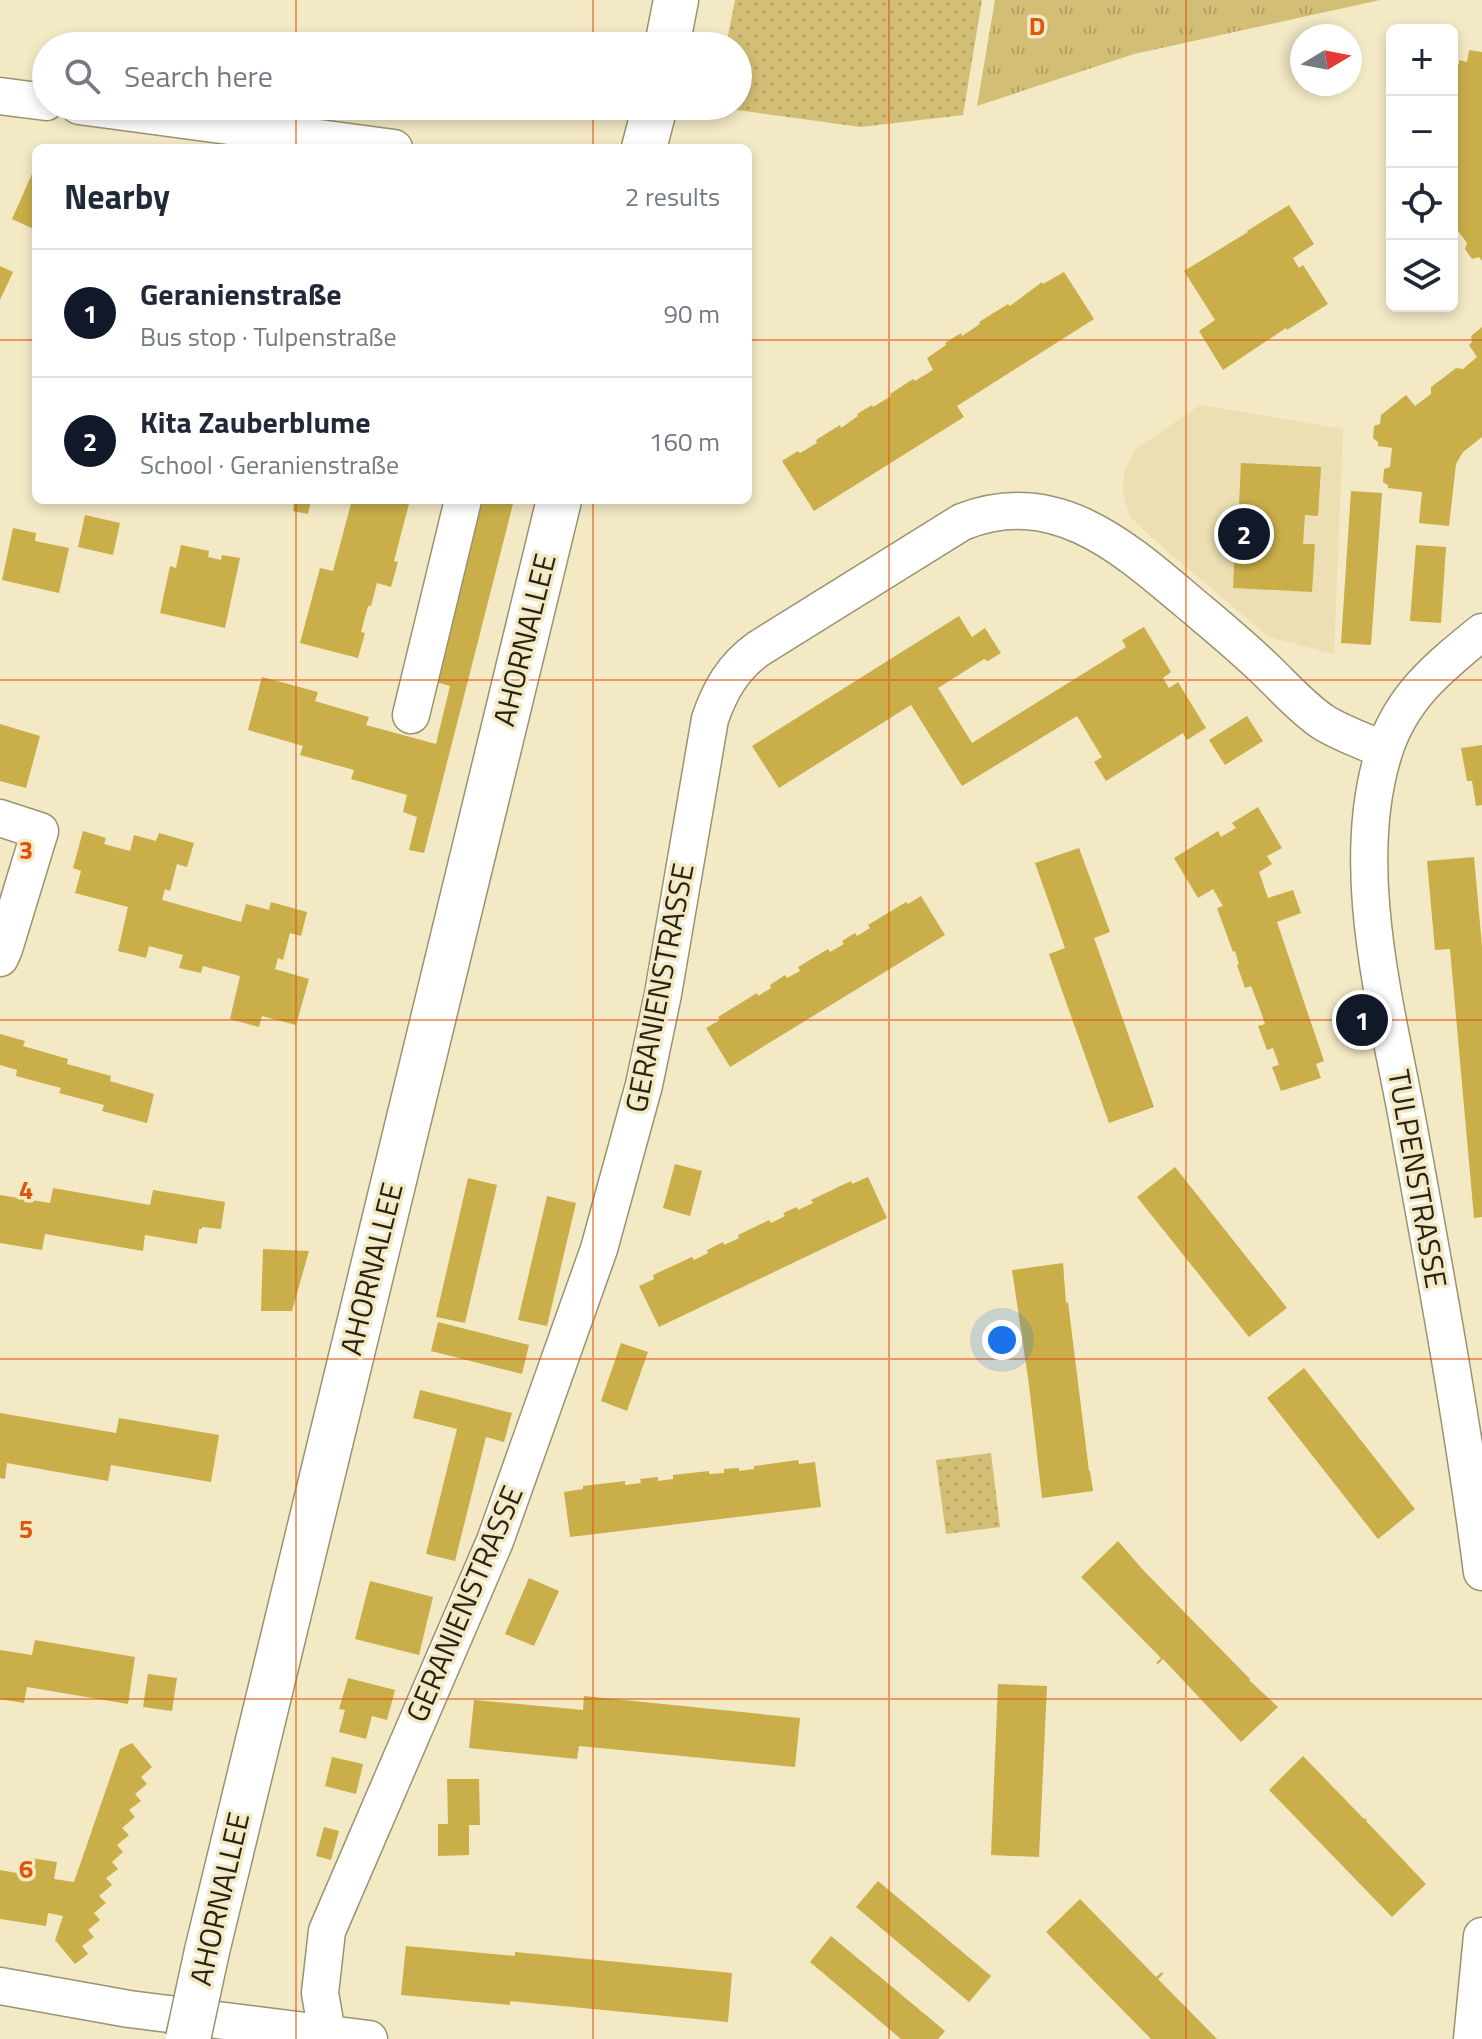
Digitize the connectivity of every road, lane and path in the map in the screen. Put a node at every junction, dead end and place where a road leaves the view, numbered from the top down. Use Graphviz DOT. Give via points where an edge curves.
graph roads {
  1 [pos="676,0"];
  2 [pos="670,32"];
  3 [pos="0,96"];
  4 [pos="32,100"];
  5 [pos="184,120"];
  6 [pos="651,120"];
  7 [pos="364,144"];
  8 [pos="645,144"];
  9 [pos="462,504"];
  10 [pos="558,504"];
  11 [pos="1482,632"];
  12 [pos="411,715"];
  13 [pos="1384,750"];
  14 [pos="0,818"];
  15 [pos="0,958"];
  16 [pos="1482,1572"];
  17 [pos="1482,1936"];
  18 [pos="0,1986"];
  19 [pos="327,2033"];
  20 [pos="188,2039"];
  21 [pos="369,2039"];
  22 [pos="1472,2039"];
  1 -- 2 [label="main road"];
  3 -- 4 [label="street"];
  5 -- 7 [label="street"];
  6 -- 8 [label="main road"];
  9 -- 12 [label="street"];
  10 -- 20 [label="main road, AHORNALLEE, bridge"];
  11 -- 13 [label="street, TULPENSTRASSE" via="1414,694"];
  13 -- 16 [label="street, TULPENSTRASSE" via="1370,826 1372,909"];
  13 -- 19 [label="street, GERANIENSTRASSE" via="1323,722 1127,551 1073,521 1026,511 999,511 962,522 743,659 717,697 710,719 644,1085 599,1249 495,1541 327,1931 320,1993"];
  14 -- 15 [label="street" via="40,831"];
  17 -- 22 [label="street"];
  18 -- 19 [label="street" via="129,2009"];
  19 -- 21 [label="street"];
}
